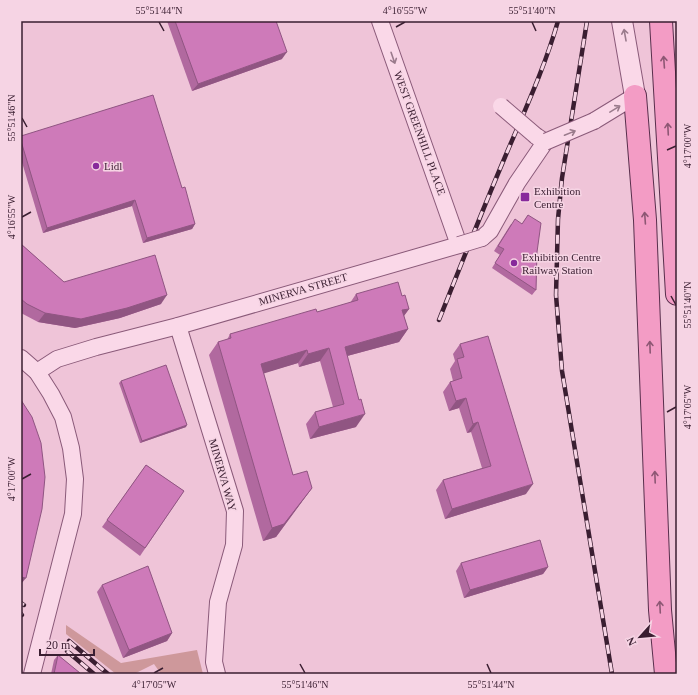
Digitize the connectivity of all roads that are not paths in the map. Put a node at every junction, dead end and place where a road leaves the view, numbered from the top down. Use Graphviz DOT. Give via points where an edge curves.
graph roads {
  1 [pos="380,21"];
  2 [pos="622,21"];
  3 [pos="661,21"];
  4 [pos="634,87"];
  5 [pos="499,104"];
  6 [pos="541,139"];
  7 [pos="457,237"];
  8 [pos="677,294"];
  9 [pos="178,326"];
  10 [pos="21,358"];
  11 [pos="37,372"];
  12 [pos="32,674"];
  13 [pos="216,674"];
  14 [pos="666,674"];
  1 -- 7 [label="street, WEST GREENHILL PLACE, one-way"];
  4 -- 2 [label="street, one-way"];
  8 -- 3 [label="main road, one-way"];
  6 -- 4 [label="street, one-way, bridge" via="594,121"];
  14 -- 4 [label="main road, one-way" via="660,610 645,220"];
  5 -- 6 [label="street, bridge"];
  6 -- 7 [label="street, MINERVA STREET, bridge" via="490,231 482,238"];
  7 -- 9 [label="street, MINERVA STREET" via="432,252"];
  9 -- 11 [label="street, MINERVA STREET" via="57,359"];
  9 -- 13 [label="street, MINERVA WAY" via="235,511 234,545 218,602 214,662"];
  10 -- 11 [label="street"];
  11 -- 12 [label="street" via="63,418 71,448 75,479 73,514"];
}
